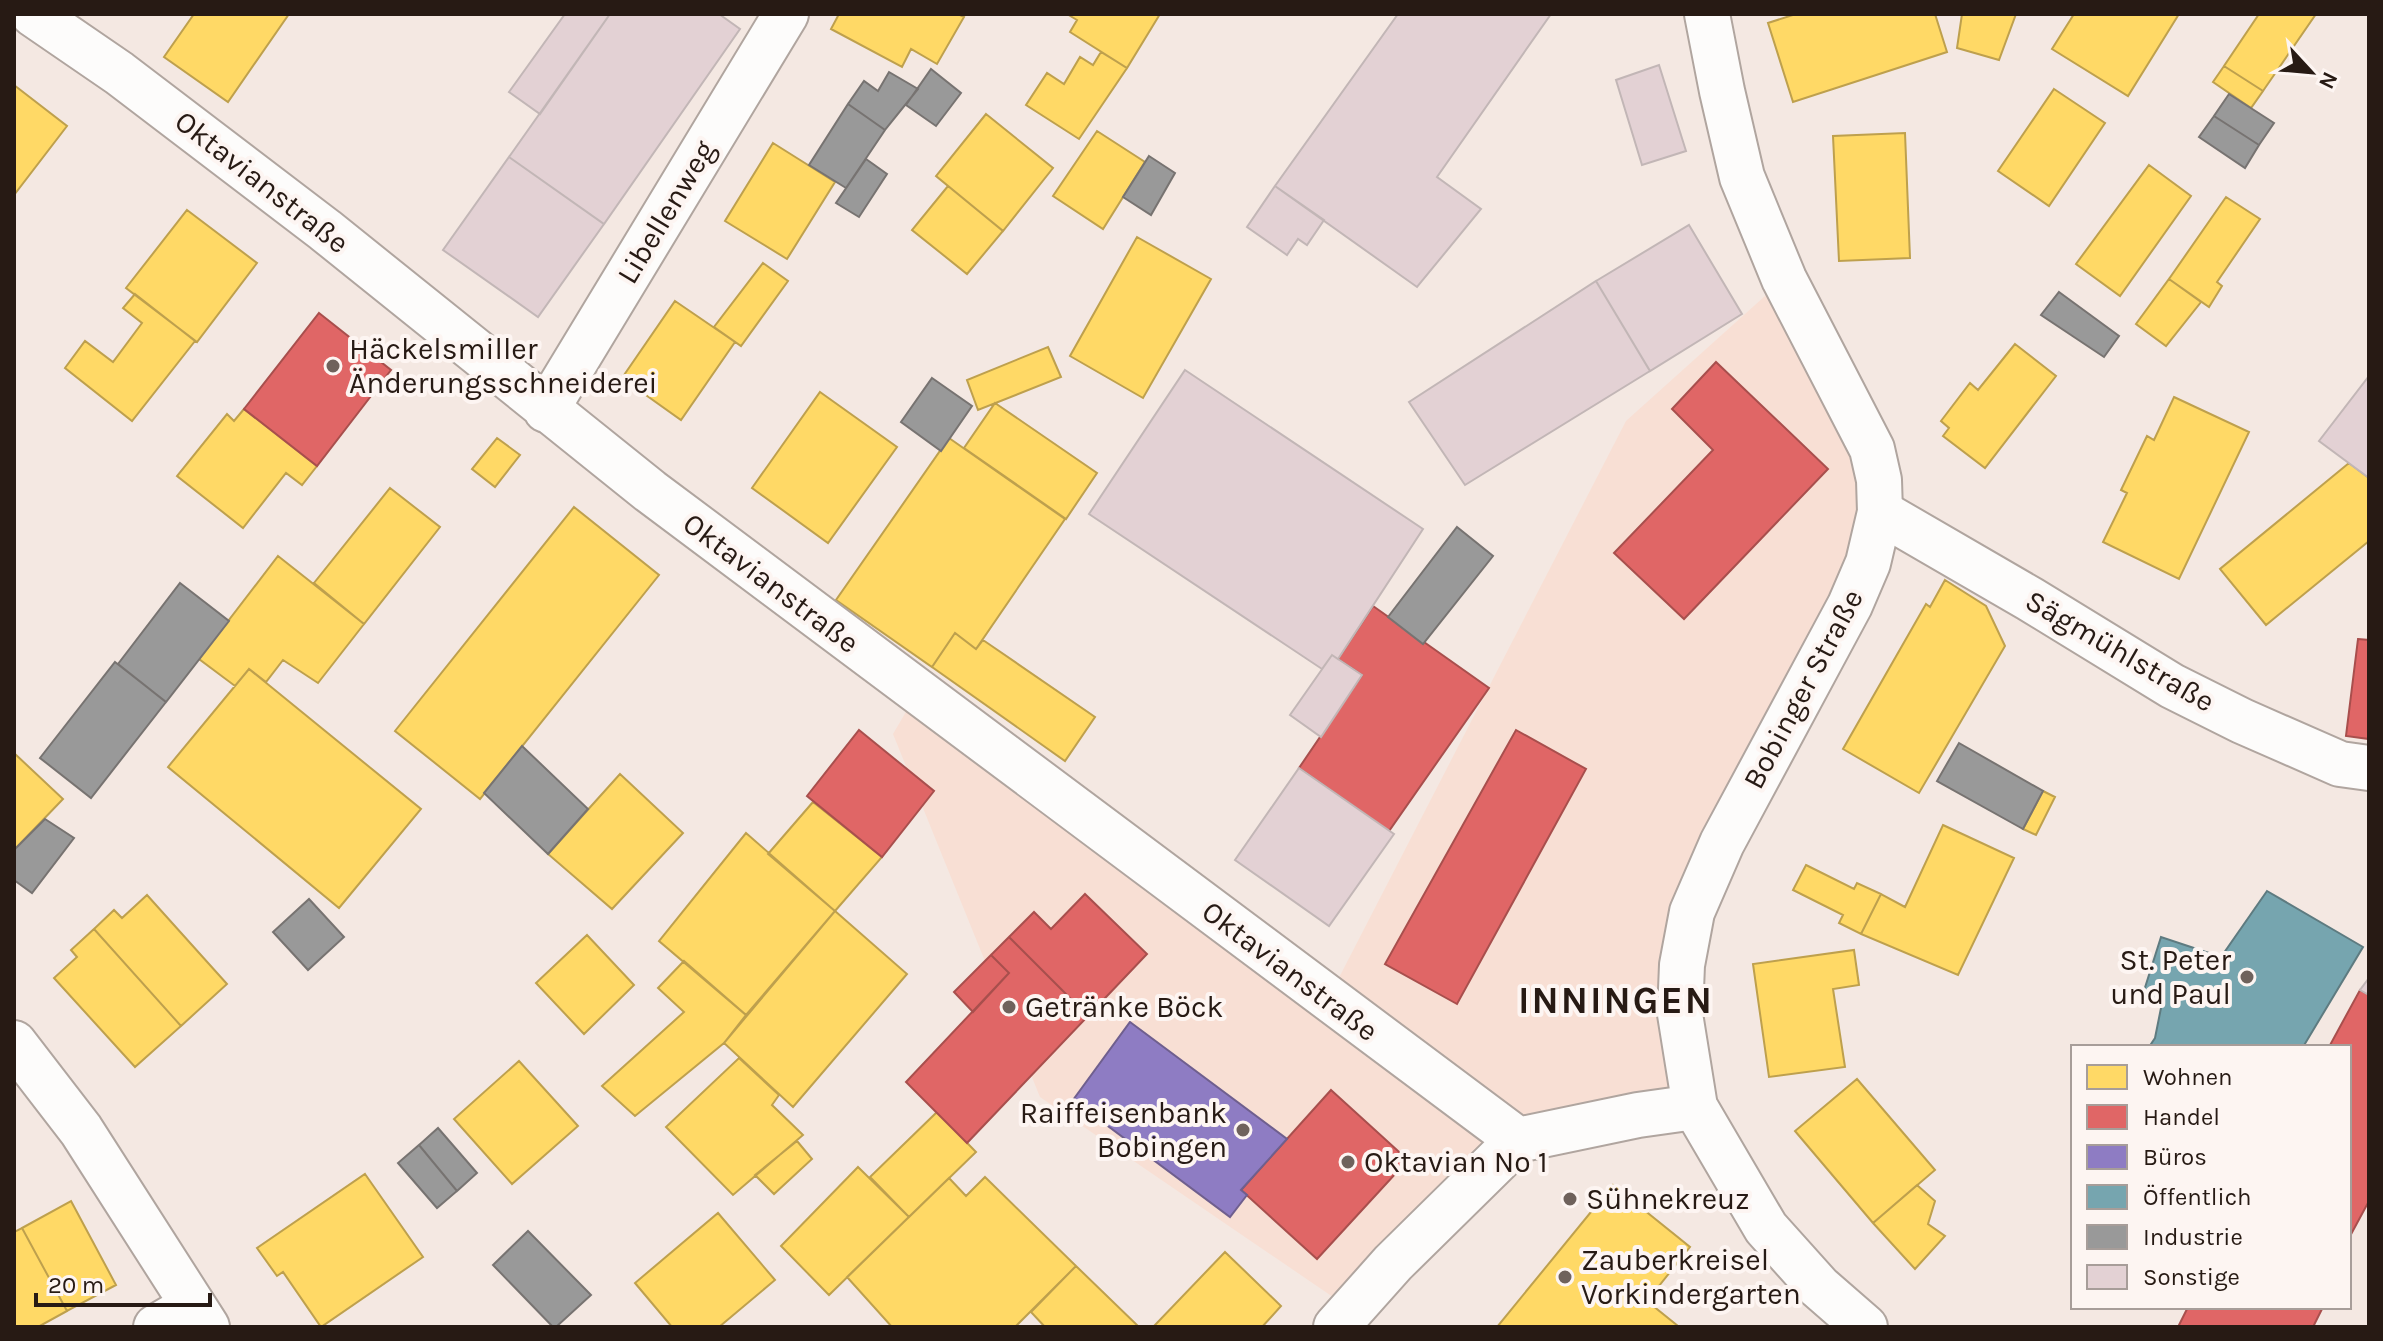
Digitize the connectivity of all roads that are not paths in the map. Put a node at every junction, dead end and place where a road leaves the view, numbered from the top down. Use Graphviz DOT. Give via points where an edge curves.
graph roads {
  1 [pos="786,14"];
  2 [pos="1707,14"];
  3 [pos="37,15"];
  4 [pos="546,410"];
  5 [pos="1880,512"];
  6 [pos="2369,768"];
  7 [pos="14,1043"];
  8 [pos="1695,1107"];
  9 [pos="1518,1140"];
  10 [pos="185,1320"];
  11 [pos="1336,1327"];
  12 [pos="1865,1327"];
  1 -- 4 [label="street, Libellenweg"];
  2 -- 5 [label="street, Bobinger Straße" via="1742,177 1784,279 1872,449"];
  3 -- 4 [label="street, Oktavianstraße" via="313,221"];
  4 -- 9 [label="street, Oktavianstraße"];
  5 -- 6 [label="street, Sägmühlstraße" via="2172,686 2340,764"];
  5 -- 8 [label="street, Bobinger Straße" via="1868,563 1850,605 1722,843 1692,912 1680,1014"];
  7 -- 10 [label="street" via="81,1130"];
  8 -- 9 [label="street"];
  8 -- 12 [label="street, Bobinger Straße" via="1766,1228 1819,1287"];
  9 -- 11 [label="street"];
}
